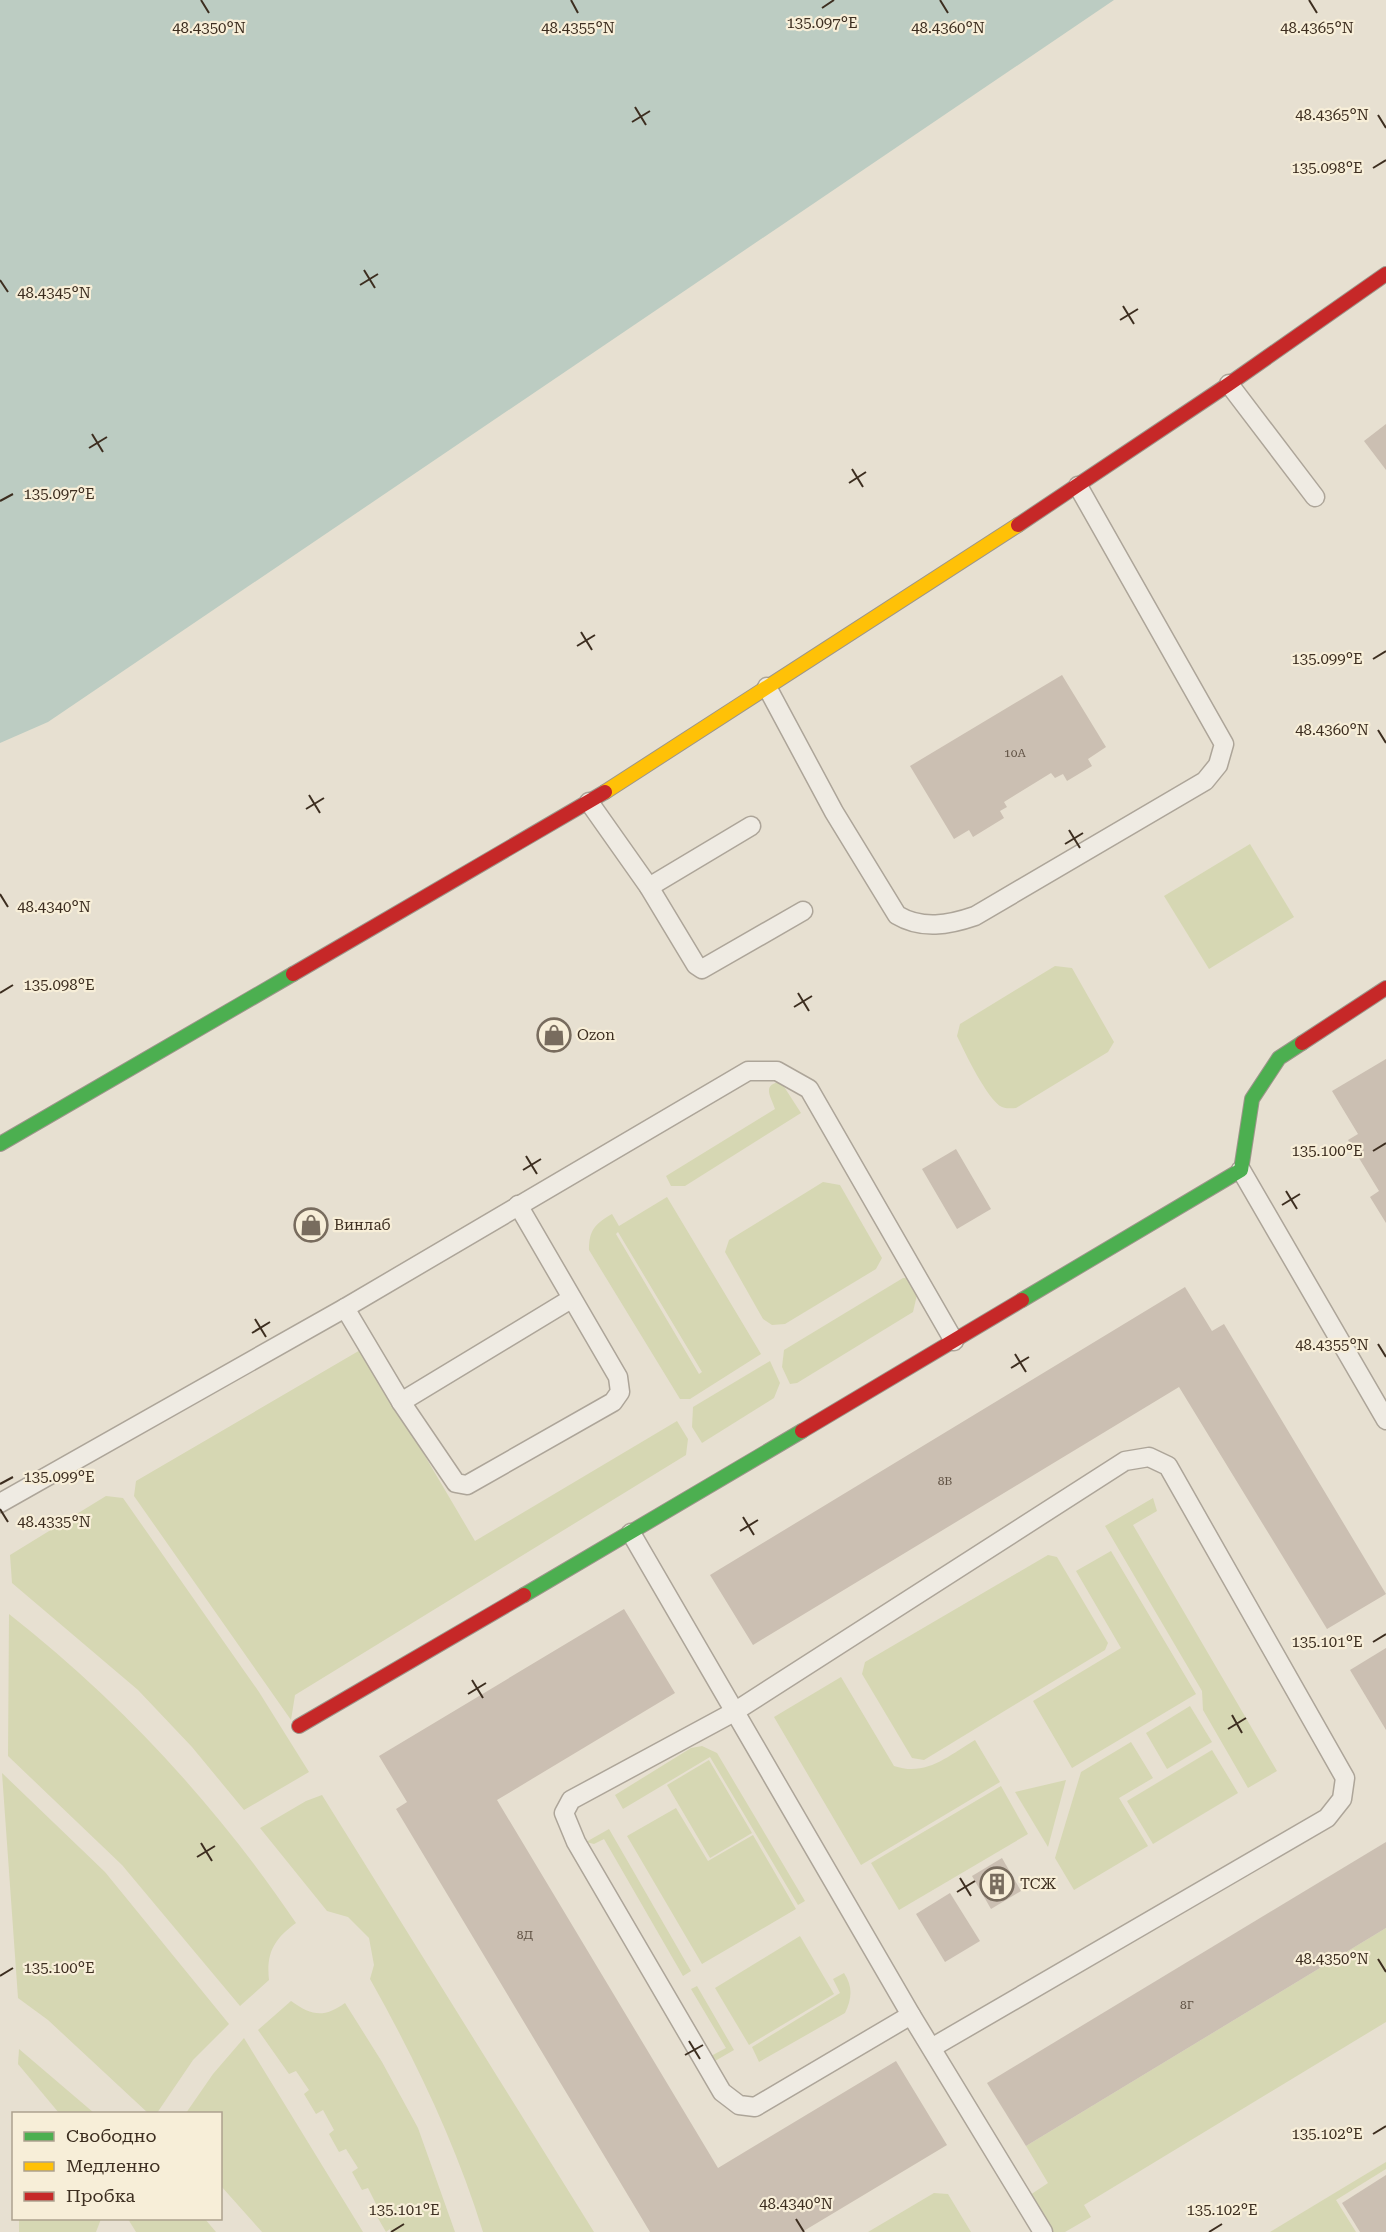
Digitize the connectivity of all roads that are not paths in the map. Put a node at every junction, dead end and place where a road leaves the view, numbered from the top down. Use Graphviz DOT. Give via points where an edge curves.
graph roads {
  1 [pos="1386,274"];
  2 [pos="1229,384"];
  3 [pos="1078,486"];
  4 [pos="1315,496"];
  5 [pos="767,687"];
  6 [pos="589,802"];
  7 [pos="752,826"];
  8 [pos="649,887"];
  9 [pos="803,911"];
  10 [pos="1386,988"];
  11 [pos="0,1144"];
  12 [pos="1241,1170"];
  13 [pos="519,1205"];
  14 [pos="571,1299"];
  15 [pos="345,1308"];
  16 [pos="954,1341"];
  17 [pos="401,1402"];
  18 [pos="1386,1420"];
  19 [pos="0,1503"];
  20 [pos="630,1533"];
  21 [pos="734,1712"];
  22 [pos="299,1725"];
  23 [pos="911,2015"];
  24 [pos="933,2047"];
  25 [pos="1043,2232"];
  1 -- 2 [label="street"];
  2 -- 3 [label="street"];
  2 -- 4 [label="lane"];
  3 -- 5 [label="street"];
  3 -- 5 [label="lane" via="1224,744 1218,765 1205,782 975,915 953,924 911,924 897,915 834,812"];
  5 -- 6 [label="street"];
  6 -- 8 [label="lane"];
  6 -- 11 [label="street"];
  7 -- 8 [label="lane"];
  8 -- 9 [label="lane" via="696,966 702,969"];
  10 -- 12 [label="street" via="1279,1058 1252,1099"];
  12 -- 16 [label="street"];
  12 -- 18 [label="lane"];
  13 -- 14 [label="lane"];
  13 -- 15 [label="lane"];
  13 -- 16 [label="lane" via="748,1071 777,1071 808,1089"];
  14 -- 17 [label="lane"];
  14 -- 17 [label="lane" via="618,1377 620,1392 613,1402 466,1485 456,1483 447,1473"];
  15 -- 17 [label="lane"];
  15 -- 19 [label="lane"];
  16 -- 20 [label="street"];
  20 -- 21 [label="lane"];
  20 -- 22 [label="street"];
  21 -- 23 [label="lane"];
  21 -- 23 [label="lane" via="571,1800 564,1813 576,1842 722,2092 739,2105 755,2107"];
  21 -- 24 [label="lane" via="1125,1461 1149,1457 1168,1466 1346,1778 1342,1799 1327,1818"];
  23 -- 24 [label="lane"];
  24 -- 25 [label="lane"];
}
